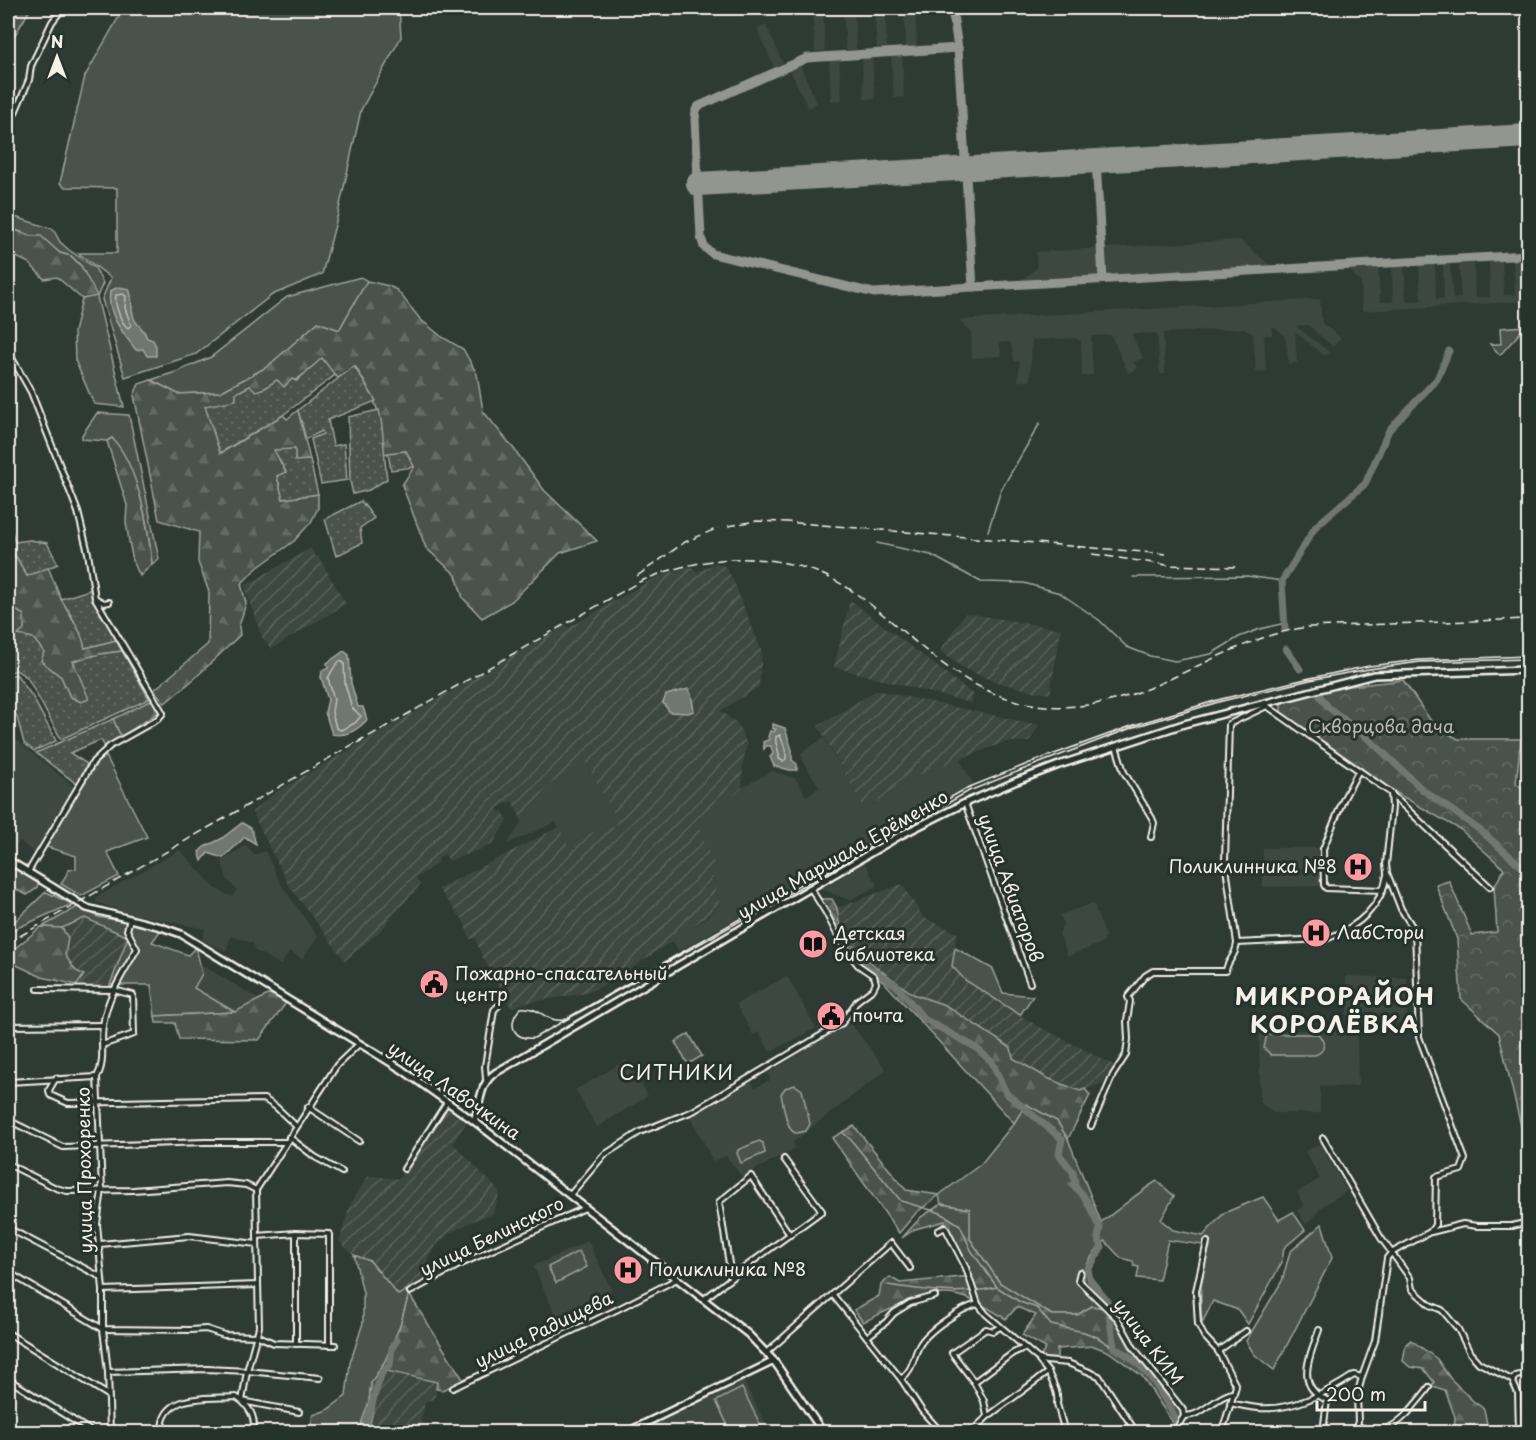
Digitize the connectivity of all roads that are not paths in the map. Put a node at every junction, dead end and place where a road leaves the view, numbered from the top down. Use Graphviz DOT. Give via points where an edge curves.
graph roads {
  1 [pos="63,8"];
  2 [pos="8,129"];
  3 [pos="8,351"];
  4 [pos="95,598"];
  5 [pos="109,602"];
  6 [pos="1528,670"];
  7 [pos="1267,704"];
  8 [pos="1116,746"];
  9 [pos="1359,770"];
  10 [pos="1391,793"];
  11 [pos="965,803"];
  12 [pos="1151,837"];
  13 [pos="8,860"];
  14 [pos="28,872"];
  15 [pos="1387,873"];
  16 [pos="1490,886"];
  17 [pos="811,889"];
  18 [pos="1383,890"];
  19 [pos="130,919"];
  20 [pos="1237,943"];
  21 [pos="1030,983"];
  22 [pos="38,989"];
  23 [pos="114,990"];
  24 [pos="498,1006"];
  25 [pos="103,1025"];
  26 [pos="8,1026"];
  27 [pos="359,1044"];
  28 [pos="102,1045"];
  29 [pos="97,1077"];
  30 [pos="56,1078"];
  31 [pos="486,1079"];
  32 [pos="8,1082"];
  33 [pos="98,1102"];
  34 [pos="447,1102"];
  35 [pos="309,1107"];
  36 [pos="8,1119"];
  37 [pos="474,1120"];
  38 [pos="296,1126"];
  39 [pos="1090,1126"];
  40 [pos="1323,1138"];
  41 [pos="287,1139"];
  42 [pos="359,1141"];
  43 [pos="100,1145"];
  44 [pos="784,1159"];
  45 [pos="8,1164"];
  46 [pos="404,1170"];
  47 [pos="342,1172"];
  48 [pos="102,1190"];
  49 [pos="256,1190"];
  50 [pos="570,1195"];
  51 [pos="586,1207"];
  52 [pos="1528,1222"];
  53 [pos="8,1228"];
  54 [pos="938,1231"];
  55 [pos="1430,1232"];
  56 [pos="296,1233"];
  57 [pos="790,1235"];
  58 [pos="257,1236"];
  59 [pos="1207,1242"];
  60 [pos="100,1244"];
  61 [pos="257,1244"];
  62 [pos="1391,1253"];
  63 [pos="910,1268"];
  64 [pos="8,1272"];
  65 [pos="1080,1272"];
  66 [pos="101,1277"];
  67 [pos="731,1277"];
  68 [pos="677,1279"];
  69 [pos="258,1285"];
  70 [pos="103,1290"];
  71 [pos="410,1292"];
  72 [pos="833,1295"];
  73 [pos="935,1296"];
  74 [pos="704,1299"];
  75 [pos="978,1304"];
  76 [pos="1000,1327"];
  77 [pos="103,1329"];
  78 [pos="1319,1330"];
  79 [pos="1246,1331"];
  80 [pos="8,1333"];
  81 [pos="258,1336"];
  82 [pos="867,1337"];
  83 [pos="296,1344"];
  84 [pos="329,1345"];
  85 [pos="335,1345"];
  86 [pos="1024,1348"];
  87 [pos="1218,1351"];
  88 [pos="767,1352"];
  89 [pos="1037,1358"];
  90 [pos="774,1361"];
  91 [pos="247,1371"];
  92 [pos="108,1372"];
  93 [pos="1048,1372"];
  94 [pos="1528,1373"];
  95 [pos="1362,1377"];
  96 [pos="320,1378"];
  97 [pos="8,1379"];
  98 [pos="901,1379"];
  99 [pos="1512,1380"];
  100 [pos="974,1382"];
  101 [pos="1429,1387"];
  102 [pos="453,1388"];
  103 [pos="1232,1393"];
  104 [pos="109,1395"];
  105 [pos="1316,1396"];
  106 [pos="242,1401"];
  107 [pos="1230,1403"];
  108 [pos="298,1412"];
  109 [pos="1184,1416"];
  110 [pos="987,1417"];
  111 [pos="1357,1426"];
  112 [pos="8,1428"];
  113 [pos="14,1432"];
  114 [pos="92,1432"];
  115 [pos="110,1432"];
  116 [pos="162,1432"];
  117 [pos="253,1432"];
  118 [pos="627,1432"];
  119 [pos="823,1432"];
  120 [pos="941,1432"];
  121 [pos="970,1432"];
  122 [pos="1065,1432"];
  123 [pos="1136,1432"];
  124 [pos="1174,1432"];
  125 [pos="1222,1432"];
  126 [pos="1323,1432"];
  127 [pos="1355,1432"];
  128 [pos="1519,1432"];
  1 -- 2 [label="street" via="31,66"];
  3 -- 4 [label="street" via="31,392 78,512"];
  4 -- 5 [label="street"];
  4 -- 14 [label="street" via="163,713 110,746 93,762"];
  6 -- 7 [label="main road, улица Маршала Ерёменко" via="1374,675"];
  7 -- 8 [label="main road, улица Маршала Ерёменко"];
  7 -- 9 [label="street"];
  7 -- 20 [label="street" via="1229,724 1225,861"];
  8 -- 11 [label="main road, улица Маршала Ерёменко"];
  8 -- 12 [label="street" via="1124,772 1152,818"];
  9 -- 10 [label="street"];
  9 -- 18 [label="street" via="1323,849 1324,885"];
  10 -- 15 [label="street"];
  10 -- 16 [label="street"];
  11 -- 17 [label="main road, улица Маршала Ерёменко" via="900,835"];
  11 -- 21 [label="street, улица Авиаторов"];
  13 -- 14 [label="main road, улица Лавочкина"];
  14 -- 19 [label="main road, улица Лавочкина" via="87,908"];
  15 -- 18 [label="street"];
  15 -- 55 [label="street" via="1401,909 1415,931 1419,1037 1465,1159 1461,1170 1436,1177 1435,1225"];
  17 -- 31 [label="main road, улица Маршала Ерёменко"];
  17 -- 50 [label="street" via="842,944 858,965 874,976 873,989 857,1001 842,1023 693,1111 640,1132 604,1155"];
  18 -- 20 [label="street" via="1370,911 1354,926 1326,939"];
  19 -- 23 [label="street, улица Прохоренко" via="127,930 137,949"];
  19 -- 27 [label="main road, улица Лавочкина" via="181,934"];
  20 -- 39 [label="street" via="1226,971 1153,971 1128,997 1126,1055"];
  22 -- 23 [label="street"];
  23 -- 25 [label="street, улица Прохоренко"];
  23 -- 28 [label="street" via="133,995 134,1034"];
  24 -- 31 [label="street" via="494,1010"];
  25 -- 26 [label="street"];
  25 -- 28 [label="street, улица Прохоренко"];
  27 -- 34 [label="main road, улица Лавочкина"];
  27 -- 35 [label="street" via="337,1065"];
  28 -- 29 [label="street, улица Прохоренко" via="102,1067"];
  29 -- 30 [label="street"];
  29 -- 33 [label="street, улица Прохоренко"];
  30 -- 32 [label="street"];
  30 -- 33 [label="street" via="50,1095 68,1104"];
  31 -- 37 [label="main road"];
  33 -- 38 [label="street" via="264,1100"];
  33 -- 43 [label="street, улица Прохоренко"];
  34 -- 37 [label="main road, улица Лавочкина"];
  34 -- 46 [label="street"];
  35 -- 38 [label="street"];
  35 -- 42 [label="street"];
  36 -- 43 [label="street" via="63,1147"];
  37 -- 50 [label="main road, улица Лавочкина"];
  38 -- 41 [label="street"];
  40 -- 62 [label="street"];
  41 -- 43 [label="street"];
  41 -- 47 [label="street"];
  41 -- 49 [label="street"];
  43 -- 48 [label="street, улица Прохоренко"];
  44 -- 57 [label="street" via="822,1211"];
  45 -- 48 [label="street" via="56,1188"];
  48 -- 49 [label="street" via="227,1183"];
  48 -- 60 [label="street, улица Прохоренко" via="97,1224"];
  49 -- 58 [label="street"];
  50 -- 51 [label="main road, улица Лавочкина"];
  51 -- 68 [label="main road, улица Лавочкина"];
  51 -- 71 [label="street, улица Белинского" via="461,1264"];
  52 -- 55 [label="street" via="1512,1226 1463,1224"];
  53 -- 66 [label="street"];
  54 -- 75 [label="street" via="945,1227 966,1268"];
  55 -- 62 [label="street"];
  56 -- 58 [label="street"];
  56 -- 83 [label="street"];
  56 -- 84 [label="street" via="329,1234"];
  57 -- 67 [label="street"];
  57 -- 67 [label="street" via="751,1176 719,1202"];
  58 -- 61 [label="street"];
  59 -- 87 [label="street" via="1196,1291 1198,1324"];
  60 -- 61 [label="street" via="189,1236"];
  60 -- 66 [label="street, улица Прохоренко"];
  61 -- 69 [label="street"];
  62 -- 95 [label="street" via="1387,1258 1375,1341"];
  62 -- 99 [label="street" via="1410,1278 1412,1289 1442,1310 1479,1363"];
  63 -- 72 [label="street" via="891,1243"];
  64 -- 77 [label="street"];
  65 -- 109 [label="street, улица КИМ" via="1078,1280 1118,1319 1134,1348"];
  66 -- 70 [label="street, улица Прохоренко"];
  67 -- 74 [label="street"];
  68 -- 74 [label="main road, улица Лавочкина"];
  68 -- 102 [label="street, улица Радищева"];
  69 -- 70 [label="street"];
  69 -- 81 [label="street"];
  70 -- 77 [label="street, улица Прохоренко"];
  72 -- 82 [label="street"];
  72 -- 88 [label="street"];
  73 -- 82 [label="street" via="910,1303"];
  74 -- 88 [label="main road, улица Лавочкина"];
  75 -- 76 [label="street"];
  75 -- 98 [label="street" via="962,1310 926,1337 909,1373"];
  76 -- 86 [label="street"];
  76 -- 100 [label="street" via="986,1329 952,1353"];
  77 -- 81 [label="street" via="206,1329 224,1335"];
  77 -- 92 [label="street, улица Прохоренко"];
  78 -- 105 [label="street" via="1307,1365 1308,1385"];
  79 -- 87 [label="street"];
  80 -- 104 [label="street"];
  81 -- 83 [label="street" via="274,1343"];
  81 -- 91 [label="street"];
  82 -- 98 [label="street"];
  83 -- 84 [label="street"];
  84 -- 85 [label="street"];
  86 -- 89 [label="street"];
  86 -- 100 [label="street"];
  87 -- 103 [label="street" via="1236,1386"];
  88 -- 90 [label="main road, улица Лавочкина"];
  89 -- 93 [label="street"];
  89 -- 123 [label="street" via="1068,1363 1099,1376"];
  90 -- 118 [label="main road"];
  90 -- 119 [label="main road, улица Лавочкина"];
  91 -- 92 [label="street"];
  91 -- 96 [label="street"];
  91 -- 106 [label="street"];
  92 -- 104 [label="street, улица Прохоренко"];
  93 -- 110 [label="street"];
  93 -- 122 [label="street"];
  94 -- 99 [label="street"];
  95 -- 105 [label="street" via="1354,1375"];
  95 -- 111 [label="street" via="1357,1396"];
  97 -- 114 [label="street"];
  98 -- 120 [label="street"];
  99 -- 128 [label="street" via="1518,1393"];
  100 -- 110 [label="street" via="987,1407"];
  101 -- 111 [label="street" via="1395,1426 1372,1431"];
  103 -- 107 [label="street"];
  103 -- 109 [label="street" via="1222,1395 1191,1416"];
  104 -- 115 [label="street, улица Прохоренко"];
  105 -- 107 [label="street" via="1285,1406 1260,1408"];
  105 -- 126 [label="street" via="1327,1400"];
  106 -- 108 [label="street"];
  106 -- 116 [label="street" via="236,1397 182,1401 173,1405 162,1420"];
  106 -- 117 [label="street" via="255,1424"];
  107 -- 125 [label="street"];
  109 -- 124 [label="street"];
  110 -- 121 [label="street"];
  111 -- 127 [label="street"];
  112 -- 113 [label="street"];
}
